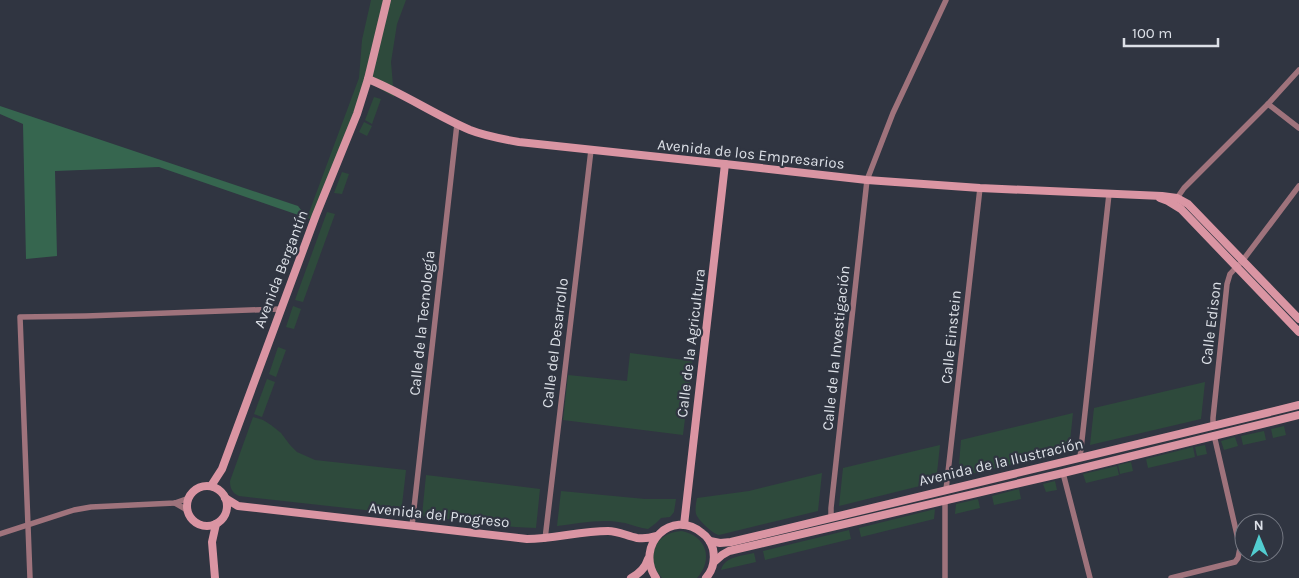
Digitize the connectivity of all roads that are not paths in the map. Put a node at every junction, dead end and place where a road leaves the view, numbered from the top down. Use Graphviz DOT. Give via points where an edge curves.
graph roads {
  1 [pos="387,0"];
  2 [pos="946,0"];
  3 [pos="1299,70"];
  4 [pos="368,79"];
  5 [pos="1268,104"];
  6 [pos="457,124"];
  7 [pos="1299,128"];
  8 [pos="591,150"];
  9 [pos="726,164"];
  10 [pos="867,180"];
  11 [pos="1299,186"];
  12 [pos="980,188"];
  13 [pos="1109,194"];
  14 [pos="1145,196"];
  15 [pos="1177,198"];
  16 [pos="1243,260"];
  17 [pos="1236,266"];
  18 [pos="280,309"];
  19 [pos="1299,320"];
  20 [pos="1299,332"];
  21 [pos="1299,405"];
  22 [pos="1299,415"];
  23 [pos="1213,426"];
  24 [pos="1214,435"];
  25 [pos="1080,458"];
  26 [pos="222,469"];
  27 [pos="1063,473"];
  28 [pos="211,486"];
  29 [pos="946,490"];
  30 [pos="223,495"];
  31 [pos="189,498"];
  32 [pos="946,500"];
  33 [pos="175,503"];
  34 [pos="238,506"];
  35 [pos="187,510"];
  36 [pos="225,513"];
  37 [pos="831,518"];
  38 [pos="200,524"];
  39 [pos="216,524"];
  40 [pos="27,525"];
  41 [pos="684,525"];
  42 [pos="412,526"];
  43 [pos="0,534"];
  44 [pos="656,536"];
  45 [pos="637,538"];
  46 [pos="545,539"];
  47 [pos="710,541"];
  48 [pos="212,542"];
  49 [pos="648,555"];
  50 [pos="714,562"];
  51 [pos="30,578"];
  52 [pos="215,578"];
  53 [pos="631,578"];
  54 [pos="656,578"];
  55 [pos="706,578"];
  56 [pos="944,578"];
  57 [pos="1090,578"];
  58 [pos="1172,578"];
  1 -- 4 [label="street, Avenida Bergantín"];
  2 -- 10 [label="street, Calle de la Investigación" via="904,89"];
  3 -- 5 [label="street"];
  4 -- 6 [label="street, Avenida de los Empresarios"];
  4 -- 18 [label="street, Avenida Bergantín"];
  5 -- 7 [label="street"];
  5 -- 15 [label="street"];
  6 -- 8 [label="street, Avenida de los Empresarios" via="494,138"];
  6 -- 42 [label="street, Calle de la Tecnología"];
  8 -- 9 [label="street, Avenida de los Empresarios"];
  8 -- 46 [label="street, Calle del Desarrollo"];
  9 -- 10 [label="street, Avenida de los Empresarios"];
  9 -- 41 [label="street, Calle de la Agricultura"];
  10 -- 12 [label="street, Avenida de los Empresarios"];
  10 -- 37 [label="street, Calle de la Investigación"];
  11 -- 16 [label="street, Calle Edison"];
  12 -- 13 [label="street, Avenida de los Empresarios"];
  12 -- 29 [label="street, Calle Einstein"];
  13 -- 14 [label="street, Avenida de los Empresarios"];
  13 -- 25 [label="street"];
  14 -- 15 [label="street, Avenida de los Empresarios"];
  14 -- 17 [label="street, Avenida de los Empresarios" via="1168,201 1181,209"];
  15 -- 16 [label="street" via="1188,204"];
  16 -- 17 [label="street, Calle Edison"];
  16 -- 19 [label="street"];
  17 -- 20 [label="street, Avenida de los Empresarios"];
  17 -- 23 [label="street, Calle Edison" via="1227,284"];
  18 -- 26 [label="street, Avenida Bergantín"];
  18 -- 40 [label="street" via="20,317"];
  21 -- 23 [label="street, Avenida de la Ilustración"];
  22 -- 24 [label="street, Avenida de la Ilustración"];
  23 -- 25 [label="street, Avenida de la Ilustración"];
  24 -- 27 [label="street, Avenida de la Ilustración"];
  24 -- 58 [label="street" via="1240,548 1238,558 1234,562"];
  25 -- 29 [label="street, Avenida de la Ilustración"];
  26 -- 28 [label="street, Avenida Bergantín"];
  26 -- 30 [label="street, Avenida Bergantín"];
  27 -- 32 [label="street, Avenida de la Ilustración"];
  27 -- 57 [label="street"];
  28 -- 30 [label="street"];
  28 -- 31 [label="street" via="199,488"];
  29 -- 37 [label="street, Avenida de la Ilustración"];
  30 -- 34 [label="street, Avenida del Progreso"];
  30 -- 36 [label="street" via="227,508"];
  31 -- 33 [label="street"];
  31 -- 35 [label="street"];
  32 -- 50 [label="street, Avenida de la Ilustración" via="729,551"];
  32 -- 56 [label="street"];
  33 -- 35 [label="street"];
  33 -- 40 [label="street" via="91,507"];
  34 -- 36 [label="street"];
  34 -- 42 [label="street, Avenida del Progreso"];
  35 -- 38 [label="street" via="191,518"];
  36 -- 39 [label="street"];
  37 -- 47 [label="street, Avenida de la Ilustración" via="731,542"];
  38 -- 39 [label="street"];
  38 -- 48 [label="street"];
  39 -- 48 [label="street"];
  40 -- 43 [label="street"];
  40 -- 51 [label="street"];
  41 -- 44 [label="street" via="675,525"];
  41 -- 47 [label="street" via="697,529"];
  42 -- 46 [label="street, Avenida del Progreso"];
  44 -- 45 [label="street, Avenida del Progreso"];
  44 -- 49 [label="street"];
  45 -- 46 [label="street, Avenida del Progreso" via="610,531"];
  45 -- 49 [label="street"];
  47 -- 50 [label="street"];
  48 -- 52 [label="street"];
  49 -- 53 [label="street" via="646,565"];
  49 -- 54 [label="street"];
  50 -- 55 [label="street"];
}
